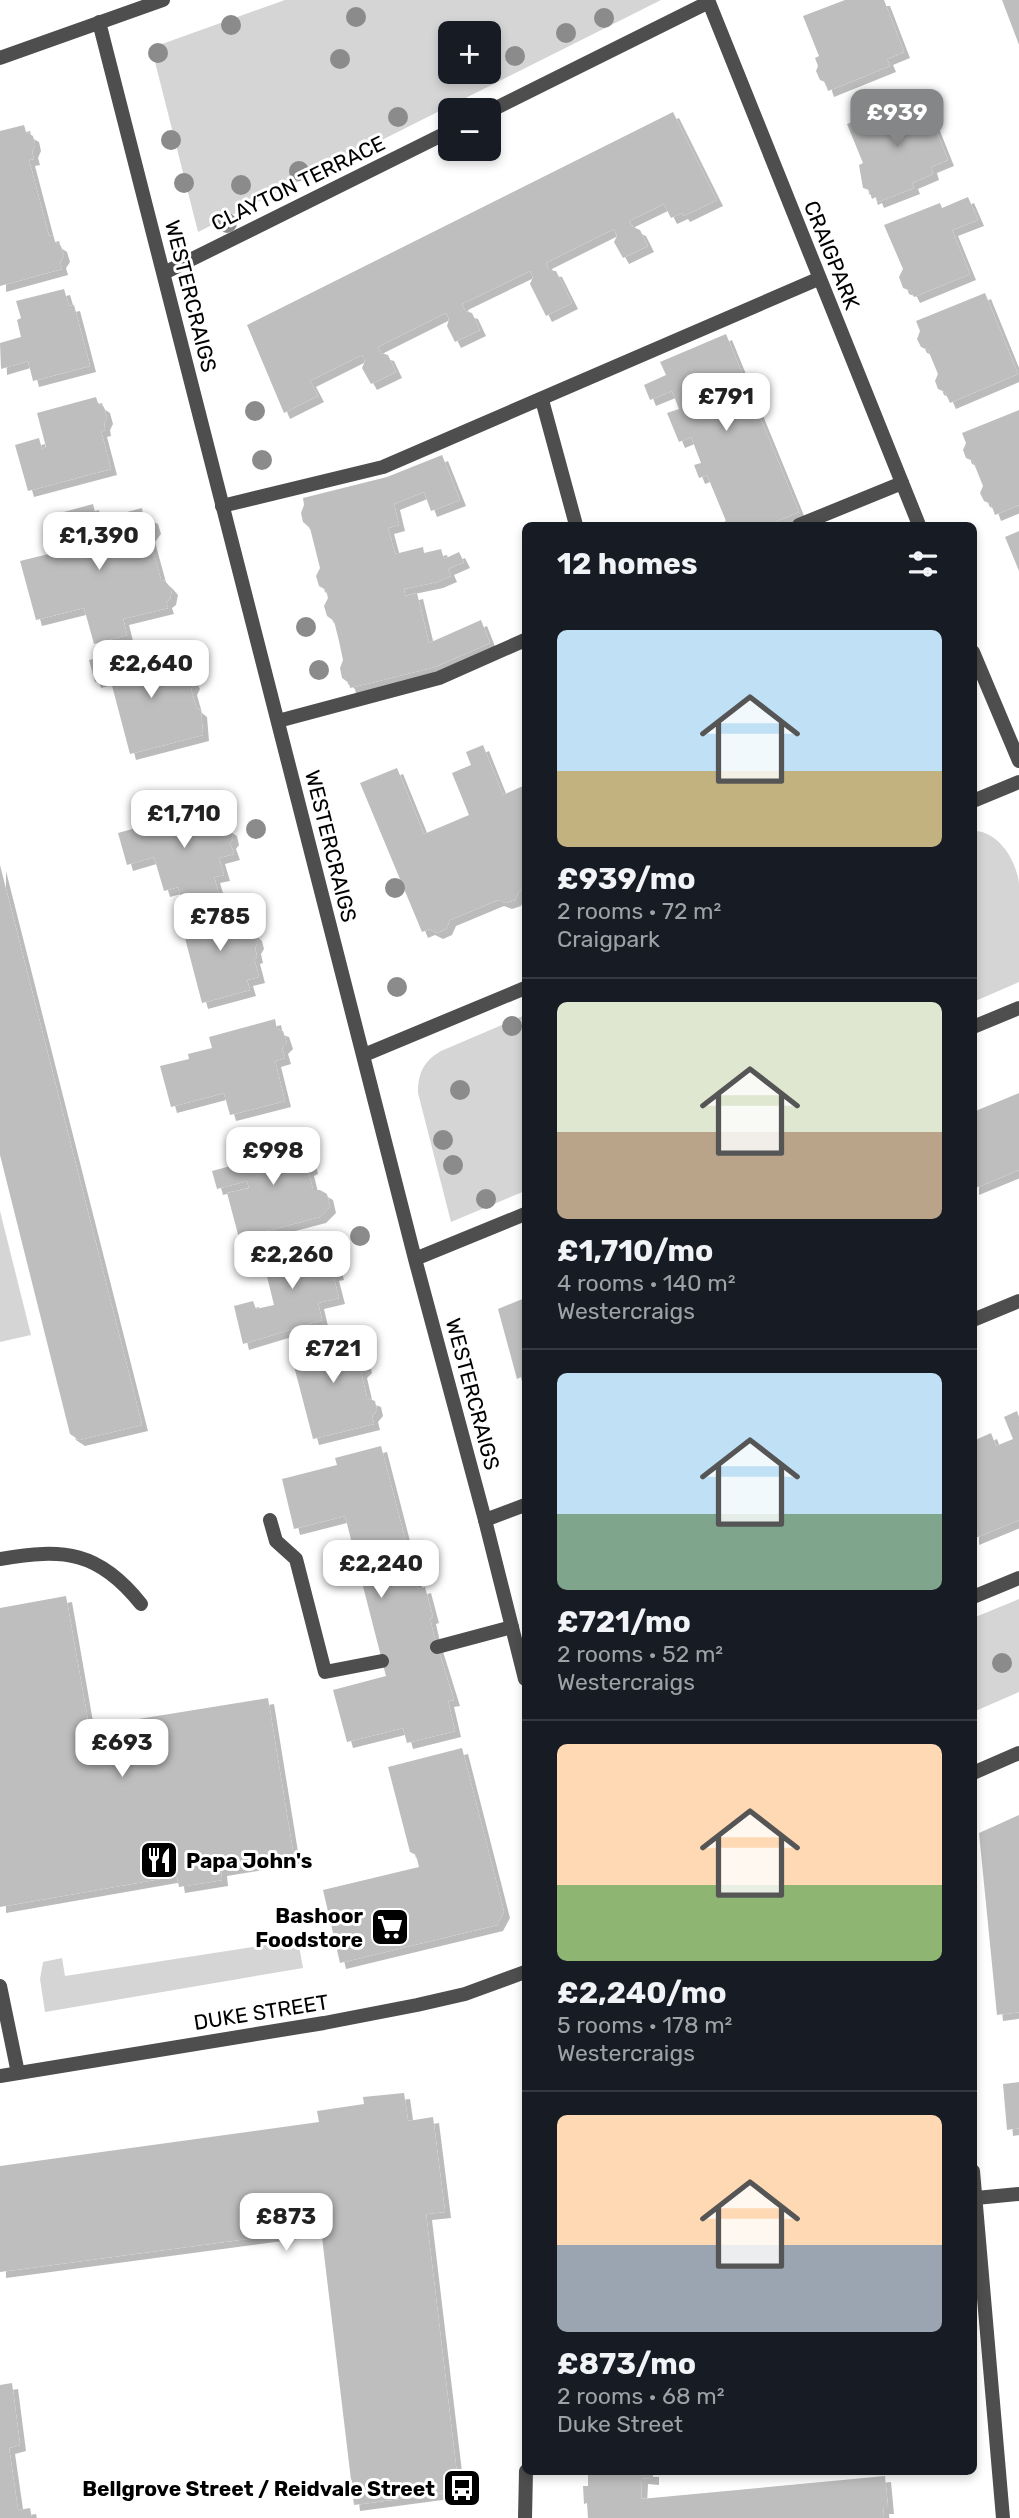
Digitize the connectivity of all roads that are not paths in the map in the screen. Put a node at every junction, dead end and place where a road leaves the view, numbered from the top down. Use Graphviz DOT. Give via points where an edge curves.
graph roads {
  1 [pos="163,0"];
  2 [pos="708,1"];
  3 [pos="99,22"];
  4 [pos="0,58"];
  5 [pos="501,105"];
  6 [pos="438,137"];
  7 [pos="164,273"];
  8 [pos="818,279"];
  9 [pos="542,400"];
  10 [pos="902,483"];
  11 [pos="222,506"];
  12 [pos="575,522"];
  13 [pos="806,522"];
  14 [pos="918,522"];
  15 [pos="522,641"];
  16 [pos="977,661"];
  17 [pos="278,721"];
  18 [pos="1019,761"];
  19 [pos="1019,782"];
  20 [pos="977,799"];
  21 [pos="522,989"];
  22 [pos="1019,1008"];
  23 [pos="977,1025"];
  24 [pos="364,1055"];
  25 [pos="522,1215"];
  26 [pos="415,1259"];
  27 [pos="1019,1301"];
  28 [pos="977,1318"];
  29 [pos="522,1506"];
  30 [pos="270,1520"];
  31 [pos="485,1520"];
  32 [pos="0,1559"];
  33 [pos="1019,1578"];
  34 [pos="977,1595"];
  35 [pos="142,1604"];
  36 [pos="512,1627"];
  37 [pos="437,1647"];
  38 [pos="382,1661"];
  39 [pos="522,1667"];
  40 [pos="1019,1753"];
  41 [pos="977,1771"];
  42 [pos="522,1973"];
  43 [pos="0,1986"];
  44 [pos="18,2073"];
  45 [pos="0,2076"];
  46 [pos="1019,2194"];
  47 [pos="977,2198"];
  48 [pos="977,2221"];
  49 [pos="526,2475"];
  50 [pos="524,2518"];
  51 [pos="1003,2518"];
  1 -- 3 [label="street"];
  2 -- 5 [label="street"];
  2 -- 8 [label="street, CRAIGPARK"];
  3 -- 4 [label="street"];
  3 -- 7 [label="street, WESTERCRAIGS"];
  6 -- 7 [label="street, CLAYTON TERRACE"];
  7 -- 11 [label="street, WESTERCRAIGS"];
  8 -- 9 [label="street"];
  8 -- 10 [label="street, CRAIGPARK"];
  9 -- 11 [label="street" via="383,467"];
  9 -- 12 [label="street"];
  10 -- 13 [label="street"];
  10 -- 14 [label="street, CRAIGPARK"];
  11 -- 17 [label="street, WESTERCRAIGS"];
  15 -- 17 [label="street" via="439,678"];
  16 -- 18 [label="street"];
  17 -- 24 [label="street, WESTERCRAIGS"];
  19 -- 20 [label="street"];
  21 -- 24 [label="street"];
  22 -- 23 [label="street"];
  24 -- 26 [label="street, WESTERCRAIGS"];
  25 -- 26 [label="street"];
  26 -- 31 [label="street, WESTERCRAIGS"];
  27 -- 28 [label="street"];
  29 -- 31 [label="street"];
  30 -- 38 [label="street" via="276,1541 296,1559 325,1672"];
  31 -- 36 [label="street, WESTERCRAIGS"];
  32 -- 35 [label="street" via="48,1552 78,1557 109,1569"];
  33 -- 34 [label="street"];
  36 -- 37 [label="street"];
  36 -- 39 [label="street, WESTERCRAIGS"];
  40 -- 41 [label="street"];
  42 -- 44 [label="street, DUKE STREET" via="417,2005"];
  43 -- 44 [label="street"];
  44 -- 45 [label="street, DUKE STREET"];
  46 -- 47 [label="street"];
  48 -- 51 [label="street"];
  49 -- 50 [label="street"];
}
